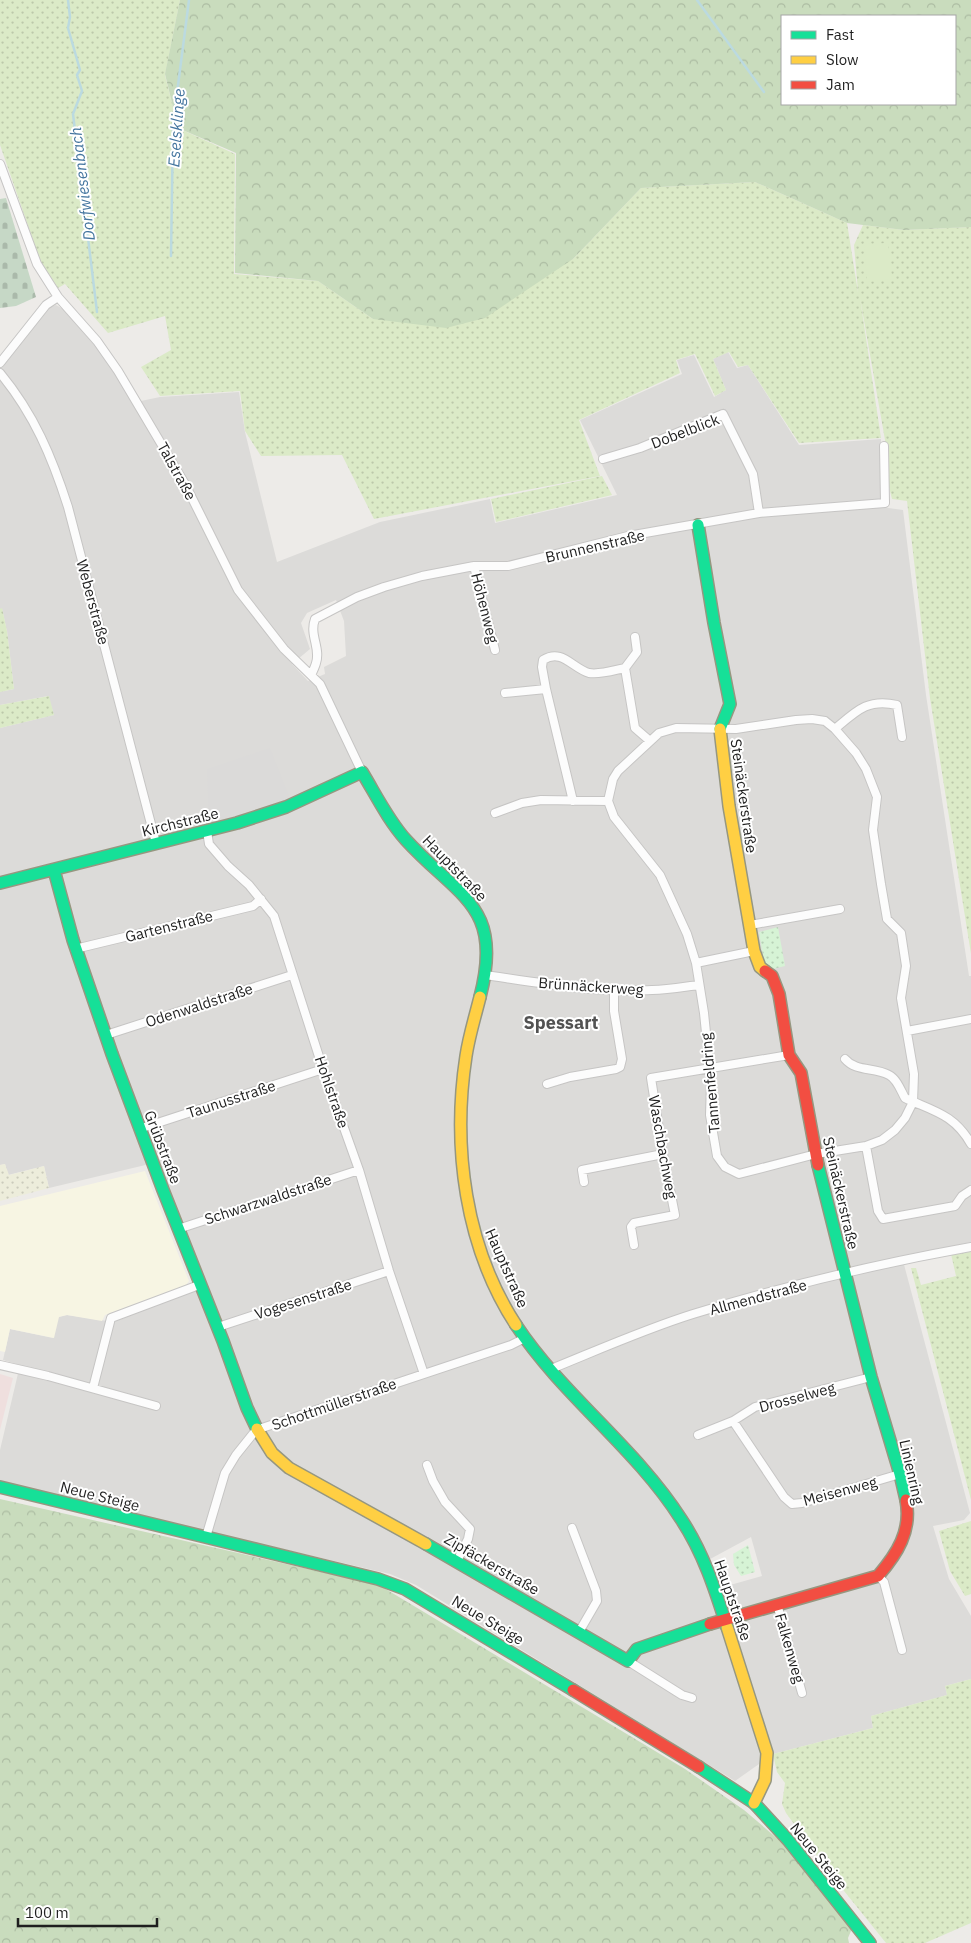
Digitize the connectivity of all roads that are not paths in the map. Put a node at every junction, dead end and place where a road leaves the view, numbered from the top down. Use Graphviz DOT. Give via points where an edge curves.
graph roads {
  1 [pos="0,164"];
  2 [pos="58,297"];
  3 [pos="0,363"];
  4 [pos="0,373"];
  5 [pos="884,446"];
  6 [pos="604,459"];
  7 [pos="759,514"];
  8 [pos="698,525"];
  9 [pos="474,566"];
  10 [pos="635,637"];
  11 [pos="495,650"];
  12 [pos="625,668"];
  13 [pos="311,675"];
  14 [pos="546,689"];
  15 [pos="505,693"];
  16 [pos="835,729"];
  17 [pos="720,730"];
  18 [pos="902,738"];
  19 [pos="650,741"];
  20 [pos="362,772"];
  21 [pos="573,801"];
  22 [pos="608,802"];
  23 [pos="495,813"];
  24 [pos="207,831"];
  25 [pos="156,844"];
  26 [pos="54,870"];
  27 [pos="0,883"];
  28 [pos="261,899"];
  29 [pos="840,910"];
  30 [pos="750,925"];
  31 [pos="76,949"];
  32 [pos="754,951"];
  33 [pos="696,963"];
  34 [pos="292,975"];
  35 [pos="485,975"];
  36 [pos="698,985"];
  37 [pos="614,990"];
  38 [pos="971,1019"];
  39 [pos="906,1030"];
  40 [pos="106,1035"];
  41 [pos="789,1055"];
  42 [pos="845,1058"];
  43 [pos="710,1068"];
  44 [pos="323,1069"];
  45 [pos="547,1084"];
  46 [pos="913,1102"];
  47 [pos="139,1129"];
  48 [pos="971,1144"];
  49 [pos="866,1146"];
  50 [pos="663,1154"];
  51 [pos="816,1154"];
  52 [pos="359,1170"];
  53 [pos="584,1182"];
  54 [pos="971,1190"];
  55 [pos="178,1229"];
  56 [pos="634,1245"];
  57 [pos="971,1247"];
  58 [pos="389,1271"];
  59 [pos="844,1273"];
  60 [pos="200,1285"];
  61 [pos="218,1327"];
  62 [pos="525,1338"];
  63 [pos="0,1365"];
  64 [pos="551,1369"];
  65 [pos="424,1374"];
  66 [pos="871,1377"];
  67 [pos="93,1388"];
  68 [pos="156,1406"];
  69 [pos="733,1421"];
  70 [pos="256,1430"];
  71 [pos="698,1435"];
  72 [pos="427,1465"];
  73 [pos="900,1474"];
  74 [pos="0,1487"];
  75 [pos="572,1528"];
  76 [pos="206,1537"];
  77 [pos="457,1561"];
  78 [pos="878,1576"];
  79 [pos="777,1604"];
  80 [pos="725,1619"];
  81 [pos="580,1632"];
  82 [pos="902,1650"];
  83 [pos="628,1661"];
  84 [pos="802,1693"];
  85 [pos="692,1698"];
  86 [pos="754,1803"];
  87 [pos="870,1943"];
  1 -- 2 [label="street, Talstraße" via="37,264"];
  2 -- 3 [label="street" via="46,305"];
  2 -- 13 [label="street, Talstraße" via="97,340 118,371 185,484 238,590 284,649"];
  4 -- 25 [label="street, Weberstraße" via="15,390 42,436 56,469"];
  5 -- 7 [label="street, Brunnenstraße" via="885,503"];
  6 -- 7 [label="street, Dobelblick" via="723,414 753,474"];
  7 -- 8 [label="street, Brunnenstraße"];
  8 -- 9 [label="street, Brunnenstraße" via="628,536 508,566"];
  8 -- 17 [label="street, Steinäckerstraße" via="730,704"];
  9 -- 11 [label="street, Höhenweg"];
  9 -- 13 [label="street, Brunnenstraße" via="422,576 357,597 315,619 312,628 317,663"];
  10 -- 12 [label="street" via="636,652"];
  12 -- 14 [label="street" via="589,673 561,656 547,658 543,660 542,667"];
  12 -- 19 [label="street" via="635,728"];
  13 -- 20 [label="street, Talstraße" via="325,692"];
  14 -- 15 [label="street"];
  14 -- 21 [label="street"];
  16 -- 17 [label="street, Tannenfeldring" via="812,719"];
  16 -- 18 [label="street" via="857,710 886,702 897,705"];
  16 -- 39 [label="street, Tannenfeldring" via="856,753 877,797 873,830 887,919 901,933 906,966 901,998"];
  17 -- 19 [label="street, Tannenfeldring" via="676,728 659,733"];
  17 -- 30 [label="street, Steinäckerstraße" via="729,806"];
  19 -- 22 [label="street, Tannenfeldring" via="618,771"];
  20 -- 24 [label="street, Kirchstraße" via="286,807"];
  20 -- 35 [label="street, Hauptstraße" via="405,838 466,898 481,918 488,943"];
  21 -- 22 [label="street"];
  21 -- 23 [label="street" via="522,802"];
  22 -- 33 [label="street, Tannenfeldring" via="614,817 660,875 687,934"];
  24 -- 25 [label="street, Kirchstraße"];
  24 -- 28 [label="street, Hohlstraße" via="209,844 218,856"];
  25 -- 26 [label="street, Kirchstraße"];
  26 -- 27 [label="street, Kirchstraße"];
  26 -- 31 [label="street, Grübstraße"];
  28 -- 31 [label="street, Gartenstraße" via="253,906"];
  28 -- 34 [label="street, Hohlstraße" via="274,916"];
  29 -- 30 [label="street"];
  30 -- 32 [label="street, Steinäckerstraße"];
  31 -- 40 [label="street, Grübstraße"];
  32 -- 33 [label="street"];
  32 -- 41 [label="street, Steinäckerstraße" via="760,967 772,976"];
  33 -- 36 [label="street, Tannenfeldring"];
  34 -- 40 [label="street, Odenwaldstraße"];
  34 -- 44 [label="street, Hohlstraße"];
  35 -- 37 [label="street, Brünnäckerweg"];
  35 -- 62 [label="street, Hauptstraße" via="466,1056 461,1103 463,1185 473,1226 488,1266 504,1303"];
  36 -- 37 [label="street, Brünnäckerweg"];
  36 -- 43 [label="street, Tannenfeldring"];
  37 -- 45 [label="street" via="622,1059 620,1067"];
  38 -- 39 [label="street"];
  39 -- 46 [label="street, Tannenfeldring" via="914,1074"];
  40 -- 47 [label="street, Grübstraße"];
  41 -- 43 [label="street"];
  41 -- 51 [label="street, Steinäckerstraße" via="801,1073"];
  42 -- 46 [label="street" via="850,1065 889,1075 905,1098"];
  43 -- 50 [label="street, Waschbachweg" via="651,1078"];
  43 -- 51 [label="street, Tannenfeldring" via="711,1122 717,1156 725,1167 739,1174"];
  44 -- 47 [label="street, Taunusstraße"];
  44 -- 52 [label="street, Hohlstraße"];
  46 -- 48 [label="street" via="947,1116 965,1133"];
  46 -- 49 [label="street, Tannenfeldring" via="895,1130"];
  47 -- 55 [label="street, Grübstraße"];
  49 -- 51 [label="street, Tannenfeldring"];
  49 -- 54 [label="street" via="878,1211 883,1219 954,1206"];
  50 -- 53 [label="street" via="582,1170"];
  50 -- 56 [label="street, Waschbachweg" via="675,1215 634,1223 631,1227"];
  51 -- 59 [label="street, Steinäckerstraße"];
  52 -- 55 [label="street, Schwarzwaldstraße"];
  52 -- 58 [label="street, Hohlstraße"];
  55 -- 60 [label="street, Grübstraße"];
  57 -- 59 [label="street, Allmendstraße"];
  58 -- 61 [label="street, Vogesenstraße"];
  58 -- 65 [label="street, Hohlstraße"];
  59 -- 64 [label="street, Allmendstraße" via="692,1315"];
  59 -- 66 [label="street, Linienring"];
  60 -- 61 [label="street, Grübstraße"];
  60 -- 67 [label="street" via="111,1318"];
  61 -- 70 [label="street, Grübstraße"];
  62 -- 64 [label="street, Hauptstraße"];
  62 -- 65 [label="street, Schottmüllerstraße"];
  63 -- 67 [label="street"];
  64 -- 80 [label="street, Hauptstraße" via="645,1473 680,1517 701,1552"];
  65 -- 70 [label="street, Schottmüllerstraße"];
  66 -- 69 [label="street, Drosselweg" via="755,1407"];
  66 -- 73 [label="street, Linienring"];
  67 -- 68 [label="street"];
  69 -- 71 [label="street, Drosselweg"];
  69 -- 73 [label="street, Meisenweg" via="792,1504"];
  70 -- 76 [label="street, Schottmüllerstraße" via="225,1473"];
  70 -- 77 [label="street, Zipfäckerstraße" via="273,1455 289,1468"];
  72 -- 77 [label="street" via="445,1502 470,1529"];
  73 -- 78 [label="street, Linienring" via="907,1506 907,1526 893,1558"];
  74 -- 76 [label="street, Neue Steige"];
  75 -- 81 [label="street" via="596,1591 596,1601"];
  76 -- 86 [label="street, Neue Steige" via="378,1579 405,1589"];
  77 -- 81 [label="street, Zipfäckerstraße"];
  78 -- 79 [label="street"];
  78 -- 82 [label="street" via="884,1582"];
  79 -- 80 [label="street"];
  79 -- 84 [label="street, Falkenweg"];
  80 -- 83 [label="street" via="637,1649"];
  80 -- 86 [label="street, Hauptstraße" via="767,1753 768,1769"];
  81 -- 83 [label="street, Zipfäckerstraße"];
  83 -- 85 [label="street"];
  86 -- 87 [label="street, Neue Steige" via="788,1840"];
}
